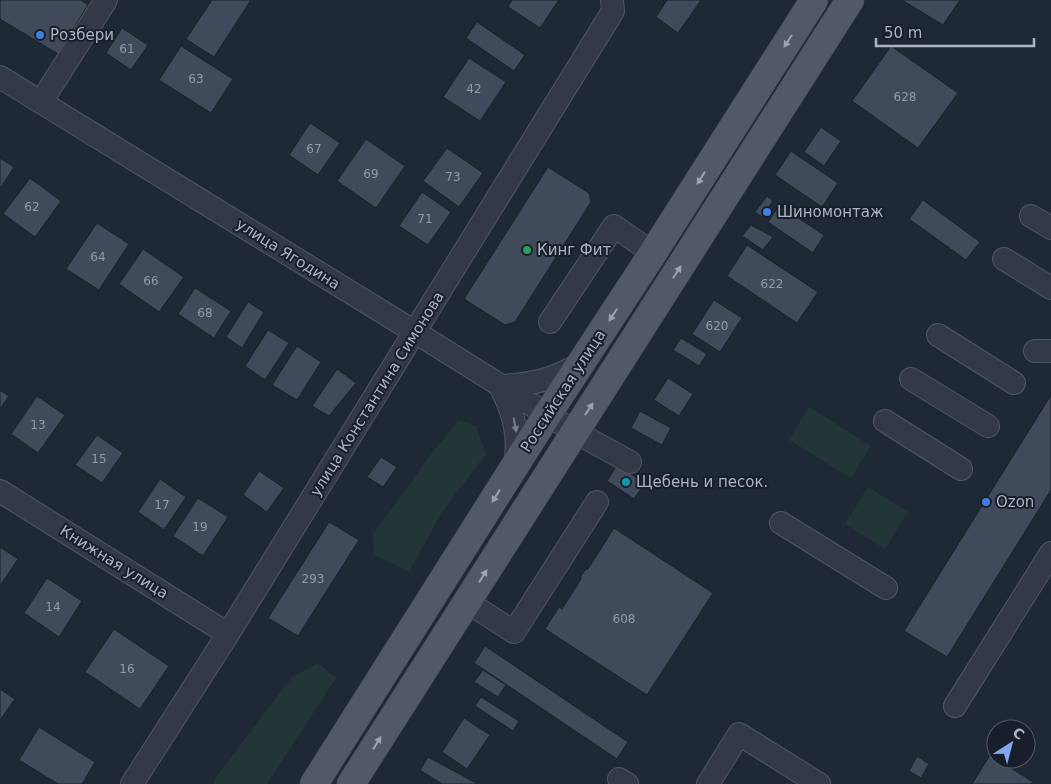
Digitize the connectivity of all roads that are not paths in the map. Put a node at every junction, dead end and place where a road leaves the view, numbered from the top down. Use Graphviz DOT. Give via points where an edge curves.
graph roads {
  1 [pos="106,0"];
  2 [pos="612,0"];
  3 [pos="814,0"];
  4 [pos="850,0"];
  5 [pos="0,77"];
  6 [pos="41,102"];
  7 [pos="1031,216"];
  8 [pos="1051,228"];
  9 [pos="654,253"];
  10 [pos="1004,258"];
  11 [pos="1051,288"];
  12 [pos="550,322"];
  13 [pos="416,332"];
  14 [pos="938,335"];
  15 [pos="582,362"];
  16 [pos="911,378"];
  17 [pos="1014,383"];
  18 [pos="500,386"];
  19 [pos="547,415"];
  20 [pos="885,421"];
  21 [pos="988,426"];
  22 [pos="574,432"];
  23 [pos="630,462"];
  24 [pos="515,467"];
  25 [pos="961,469"];
  26 [pos="0,491"];
  27 [pos="597,502"];
  28 [pos="781,522"];
  29 [pos="1051,553"];
  30 [pos="886,588"];
  31 [pos="467,602"];
  32 [pos="228,634"];
  33 [pos="955,706"];
  34 [pos="132,784"];
  35 [pos="314,784"];
  36 [pos="351,784"];
  37 [pos="708,784"];
  38 [pos="819,784"];
  1 -- 6 [label="street"];
  2 -- 13 [label="street, улица Константина Симонова" via="613,11"];
  3 -- 9 [label="main road, Российская улица, one-way"];
  22 -- 4 [label="main road, Российская улица, one-way"];
  5 -- 6 [label="street, улица Ягодина"];
  6 -- 13 [label="street, улица Ягодина"];
  7 -- 8 [label="street"];
  9 -- 12 [label="street" via="614,226"];
  9 -- 15 [label="main road, Российская улица, one-way"];
  10 -- 11 [label="street"];
  13 -- 18 [label="street, улица Ягодина"];
  13 -- 32 [label="street, улица Константина Симонова"];
  14 -- 17 [label="street"];
  15 -- 18 [label="street" via="546,380"];
  15 -- 19 [label="main road, Российская улица"];
  16 -- 21 [label="street"];
  18 -- 19 [label="street, улица Ягодина"];
  18 -- 24 [label="street, one-way" via="510,405 516,429"];
  19 -- 22 [label="street, улица Ягодина"];
  19 -- 24 [label="main road, Российская улица"];
  20 -- 25 [label="street"];
  22 -- 23 [label="street, улица Ягодина"];
  31 -- 22 [label="main road, Российская улица, one-way"];
  24 -- 35 [label="main road, Российская улица, one-way"];
  26 -- 32 [label="street, Книжная улица"];
  27 -- 31 [label="street" via="514,632"];
  28 -- 30 [label="street"];
  29 -- 33 [label="street"];
  36 -- 31 [label="main road, Российская улица, one-way"];
  32 -- 34 [label="street, улица Константина Симонова"];
  37 -- 38 [label="street" via="739,734"];
}
